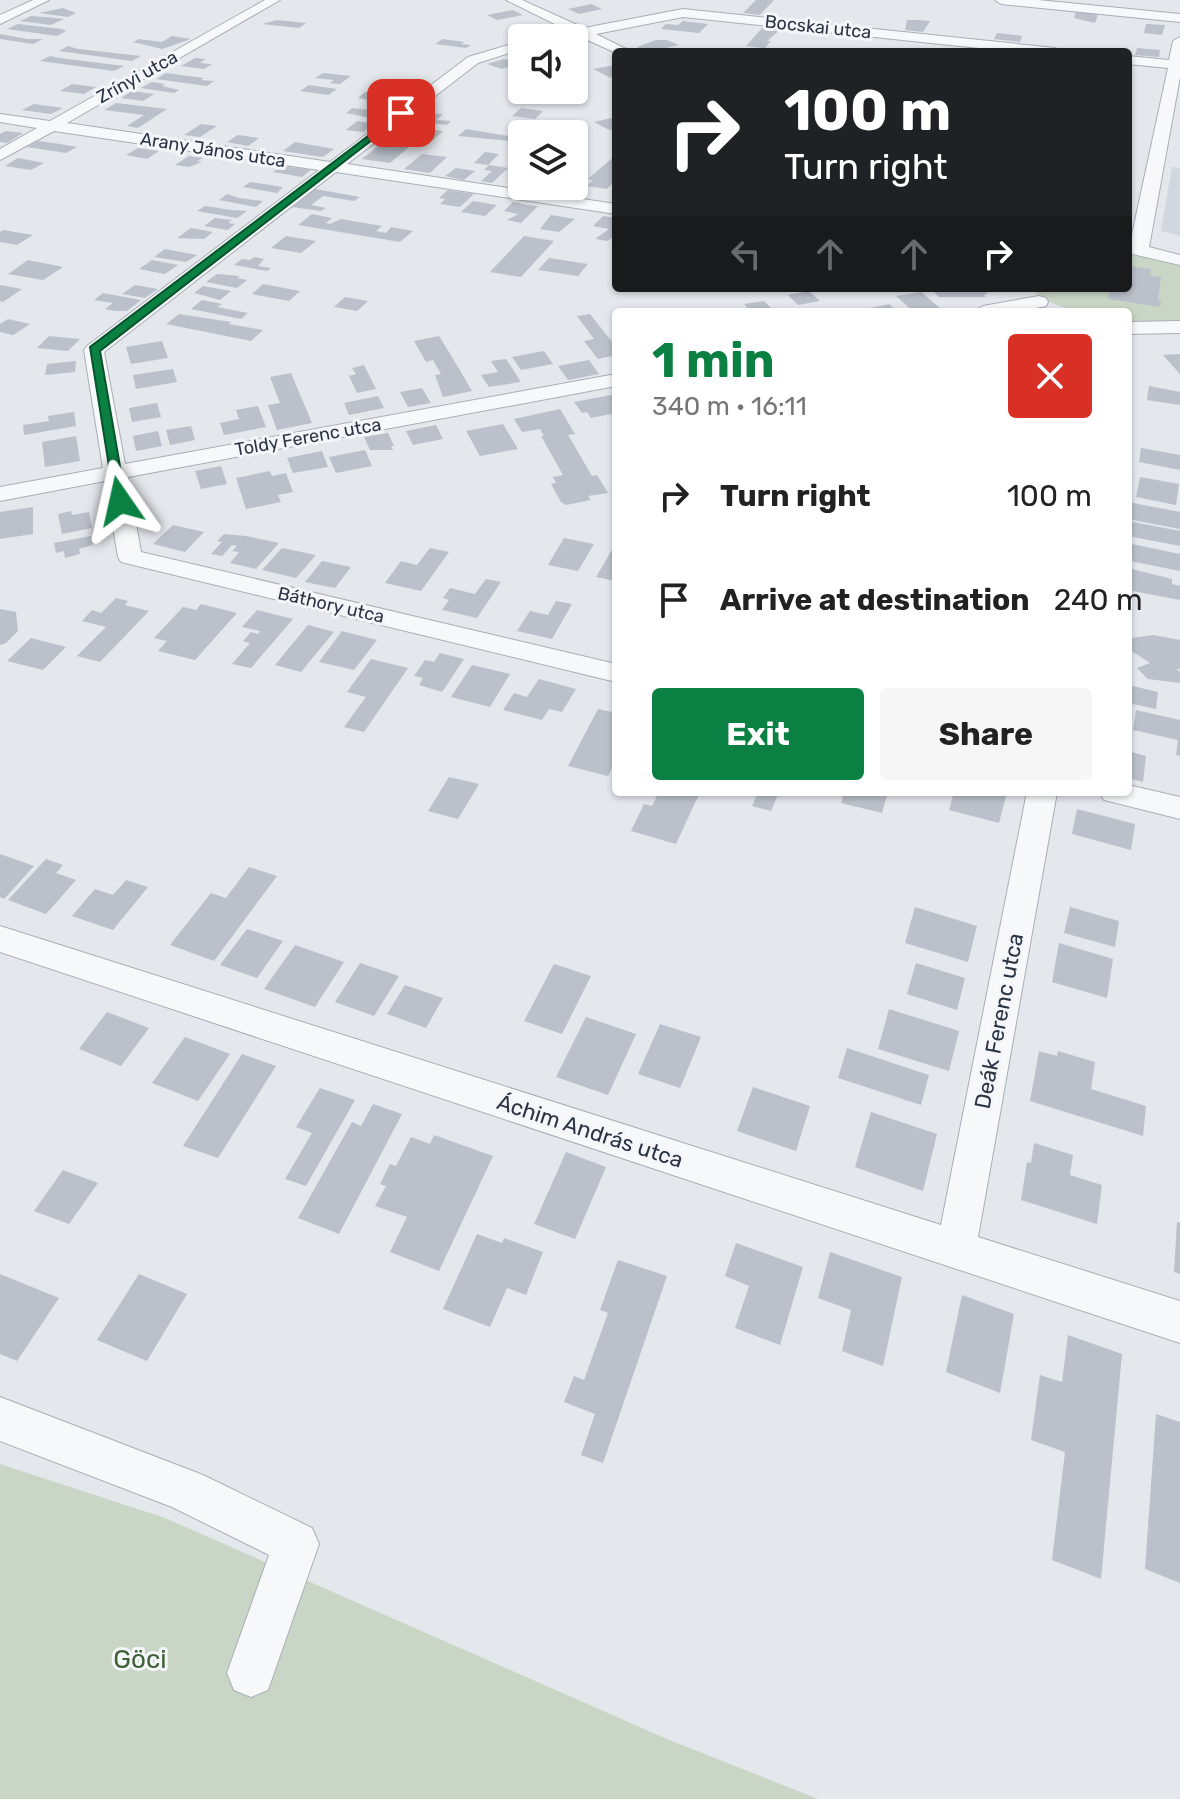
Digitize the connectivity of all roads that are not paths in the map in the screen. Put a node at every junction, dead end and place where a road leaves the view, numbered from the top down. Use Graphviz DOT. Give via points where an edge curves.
graph roads {
  1 [pos="43,0"];
  2 [pos="274,0"];
  3 [pos="512,0"];
  4 [pos="1001,0"];
  5 [pos="1180,18"];
  6 [pos="0,20"];
  7 [pos="563,24"];
  8 [pos="588,32"];
  9 [pos="588,36"];
  10 [pos="1180,41"];
  11 [pos="616,48"];
  12 [pos="1018,48"];
  13 [pos="508,49"];
  14 [pos="1132,60"];
  15 [pos="1178,65"];
  16 [pos="0,118"];
  17 [pos="51,125"];
  18 [pos="0,155"];
  19 [pos="329,167"];
  20 [pos="612,208"];
  21 [pos="1134,250"];
  22 [pos="1180,260"];
  23 [pos="1028,292"];
  24 [pos="1039,302"];
  25 [pos="1005,308"];
  26 [pos="1052,308"];
  27 [pos="1180,327"];
  28 [pos="1132,328"];
  29 [pos="612,381"];
  30 [pos="114,473"];
  31 [pos="0,494"];
  32 [pos="612,672"];
  33 [pos="1041,796"];
  34 [pos="1130,796"];
  35 [pos="1180,808"];
  36 [pos="0,939"];
  37 [pos="956,1251"];
  38 [pos="1180,1322"];
  39 [pos="0,1419"];
  40 [pos="251,1673"];
  1 -- 6 [label="street"];
  2 -- 17 [label="street, Zrínyi utca"];
  3 -- 7 [label="street"];
  4 -- 5 [label="street"];
  8 -- 12 [label="street, Bocskai utca" via="690,13"];
  9 -- 11 [label="street"];
  10 -- 15 [label="street"];
  13 -- 19 [label="street" via="473,60"];
  14 -- 15 [label="street"];
  15 -- 21 [label="street"];
  16 -- 17 [label="street, Arany János utca"];
  17 -- 18 [label="street, Zrínyi utca"];
  17 -- 19 [label="street, Arany János utca"];
  19 -- 20 [label="street, Arany János utca"];
  19 -- 30 [label="street" via="94,350"];
  21 -- 22 [label="street"];
  23 -- 24 [label="street"];
  24 -- 25 [label="street"];
  24 -- 26 [label="street"];
  27 -- 28 [label="street"];
  29 -- 30 [label="street, Toldy Ferenc utca"];
  30 -- 31 [label="street, Toldy Ferenc utca"];
  30 -- 32 [label="street, Báthory utca" via="130,557"];
  33 -- 37 [label="street, Deák Ferenc utca"];
  34 -- 35 [label="street"];
  36 -- 37 [label="street, Áchim András utca"];
  37 -- 38 [label="street, Áchim András utca"];
  39 -- 40 [label="street" via="236,1513 296,1544"];
}
